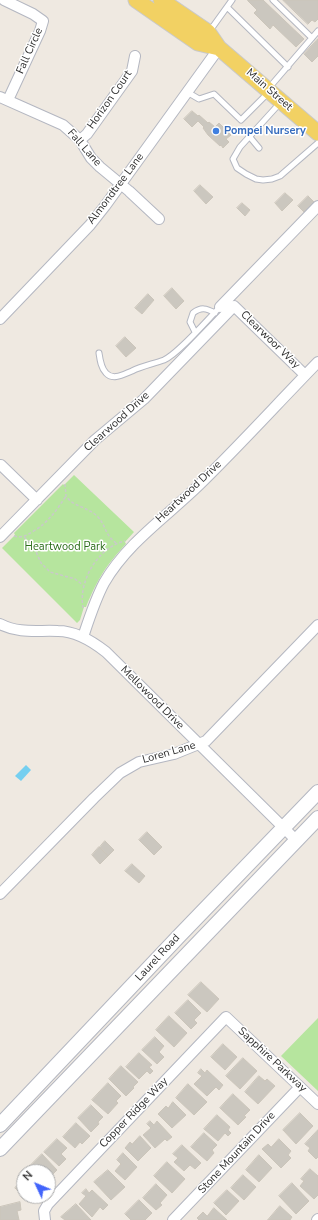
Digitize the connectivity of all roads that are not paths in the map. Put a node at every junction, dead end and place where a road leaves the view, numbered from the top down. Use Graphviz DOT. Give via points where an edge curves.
graph roads {
  1 [pos="4,0"];
  2 [pos="136,0"];
  3 [pos="161,0"];
  4 [pos="232,0"];
  5 [pos="273,0"];
  6 [pos="227,7"];
  7 [pos="318,31"];
  8 [pos="208,32"];
  9 [pos="312,38"];
  10 [pos="219,48"];
  11 [pos="135,56"];
  12 [pos="288,67"];
  13 [pos="268,90"];
  14 [pos="187,92"];
  15 [pos="4,98"];
  16 [pos="281,101"];
  17 [pos="318,133"];
  18 [pos="249,136"];
  19 [pos="80,140"];
  20 [pos="318,143"];
  21 [pos="259,148"];
  22 [pos="121,184"];
  23 [pos="318,206"];
  24 [pos="159,219"];
  25 [pos="234,306"];
  26 [pos="217,310"];
  27 [pos="0,319"];
  28 [pos="195,332"];
  29 [pos="99,353"];
  30 [pos="318,362"];
  31 [pos="305,375"];
  32 [pos="1,465"];
  33 [pos="37,500"];
  34 [pos="0,537"];
  35 [pos="0,624"];
  36 [pos="318,625"];
  37 [pos="82,637"];
  38 [pos="199,745"];
  39 [pos="318,792"];
  40 [pos="318,818"];
  41 [pos="283,828"];
  42 [pos="296,840"];
  43 [pos="0,894"];
  44 [pos="179,936"];
  45 [pos="166,976"];
  46 [pos="226,1017"];
  47 [pos="300,1087"];
  48 [pos="318,1104"];
  49 [pos="0,1125"];
  50 [pos="0,1149"];
  51 [pos="44,1216"];
  52 [pos="173,1220"];
  1 -- 15 [label="street, Fall Circle" via="43,21"];
  2 -- 10 [label="main road, Main Street" via="198,43"];
  3 -- 8 [label="main road, Main Street"];
  4 -- 6 [label="lane"];
  5 -- 9 [label="lane"];
  6 -- 8 [label="lane"];
  6 -- 12 [label="lane"];
  7 -- 9 [label="lane"];
  8 -- 10 [label="main road, Main Street"];
  9 -- 12 [label="lane"];
  10 -- 13 [label="main road, Main Street"];
  10 -- 14 [label="street, Almondtree Lane"];
  11 -- 19 [label="street, Horizon Court" via="132,71"];
  12 -- 13 [label="lane"];
  13 -- 14 [label="lane" via="241,120 214,94 199,100"];
  13 -- 16 [label="main road, Main Street"];
  14 -- 22 [label="street, Almondtree Lane"];
  15 -- 19 [label="street, Fall Lane" via="63,125"];
  16 -- 17 [label="main road, Main Street"];
  16 -- 18 [label="lane"];
  18 -- 20 [label="lane" via="233,159 234,164 246,174 263,180 280,176"];
  18 -- 21 [label="lane"];
  19 -- 22 [label="street, Fall Lane" via="91,158"];
  22 -- 24 [label="street, Fall Lane"];
  22 -- 27 [label="street, Almondtree Lane" via="90,225"];
  23 -- 26 [label="street"];
  25 -- 31 [label="street, Clearwoor Way"];
  25 -- 33 [label="street, Clearwood Drive" via="144,399 95,440"];
  26 -- 28 [label="lane"];
  26 -- 28 [label="lane" via="202,308 192,313 190,322"];
  28 -- 29 [label="lane" via="165,359 118,376 106,374"];
  30 -- 31 [label="street, Heartwood Drive"];
  31 -- 37 [label="street, Heartwood Drive" via="197,486 127,552 104,584"];
  32 -- 33 [label="street"];
  33 -- 34 [label="street, Clearwood Drive"];
  35 -- 37 [label="street, Mellowood Drive" via="27,631 71,632"];
  36 -- 38 [label="street, Loren Lane" via="206,742"];
  37 -- 38 [label="street, Mellowood Drive" via="106,652"];
  38 -- 41 [label="street, Mellowood Drive"];
  38 -- 43 [label="street, Loren Lane" via="139,762 120,773"];
  39 -- 41 [label="main road, Laurel Road"];
  40 -- 42 [label="main road, Laurel Road"];
  41 -- 42 [label="street, Mellowood Drive"];
  41 -- 44 [label="main road, Laurel Road"];
  42 -- 45 [label="main road, Laurel Road"];
  44 -- 45 [label="main road" via="185,947 174,960"];
  44 -- 49 [label="main road, Laurel Road"];
  45 -- 50 [label="main road, Laurel Road"];
  46 -- 47 [label="street, Sapphire Parkway"];
  46 -- 51 [label="street, Copper Ridge Way" via="48,1204"];
  47 -- 48 [label="street, Sapphire Parkway"];
  47 -- 52 [label="street, Stone Mountain Drive"];
}
